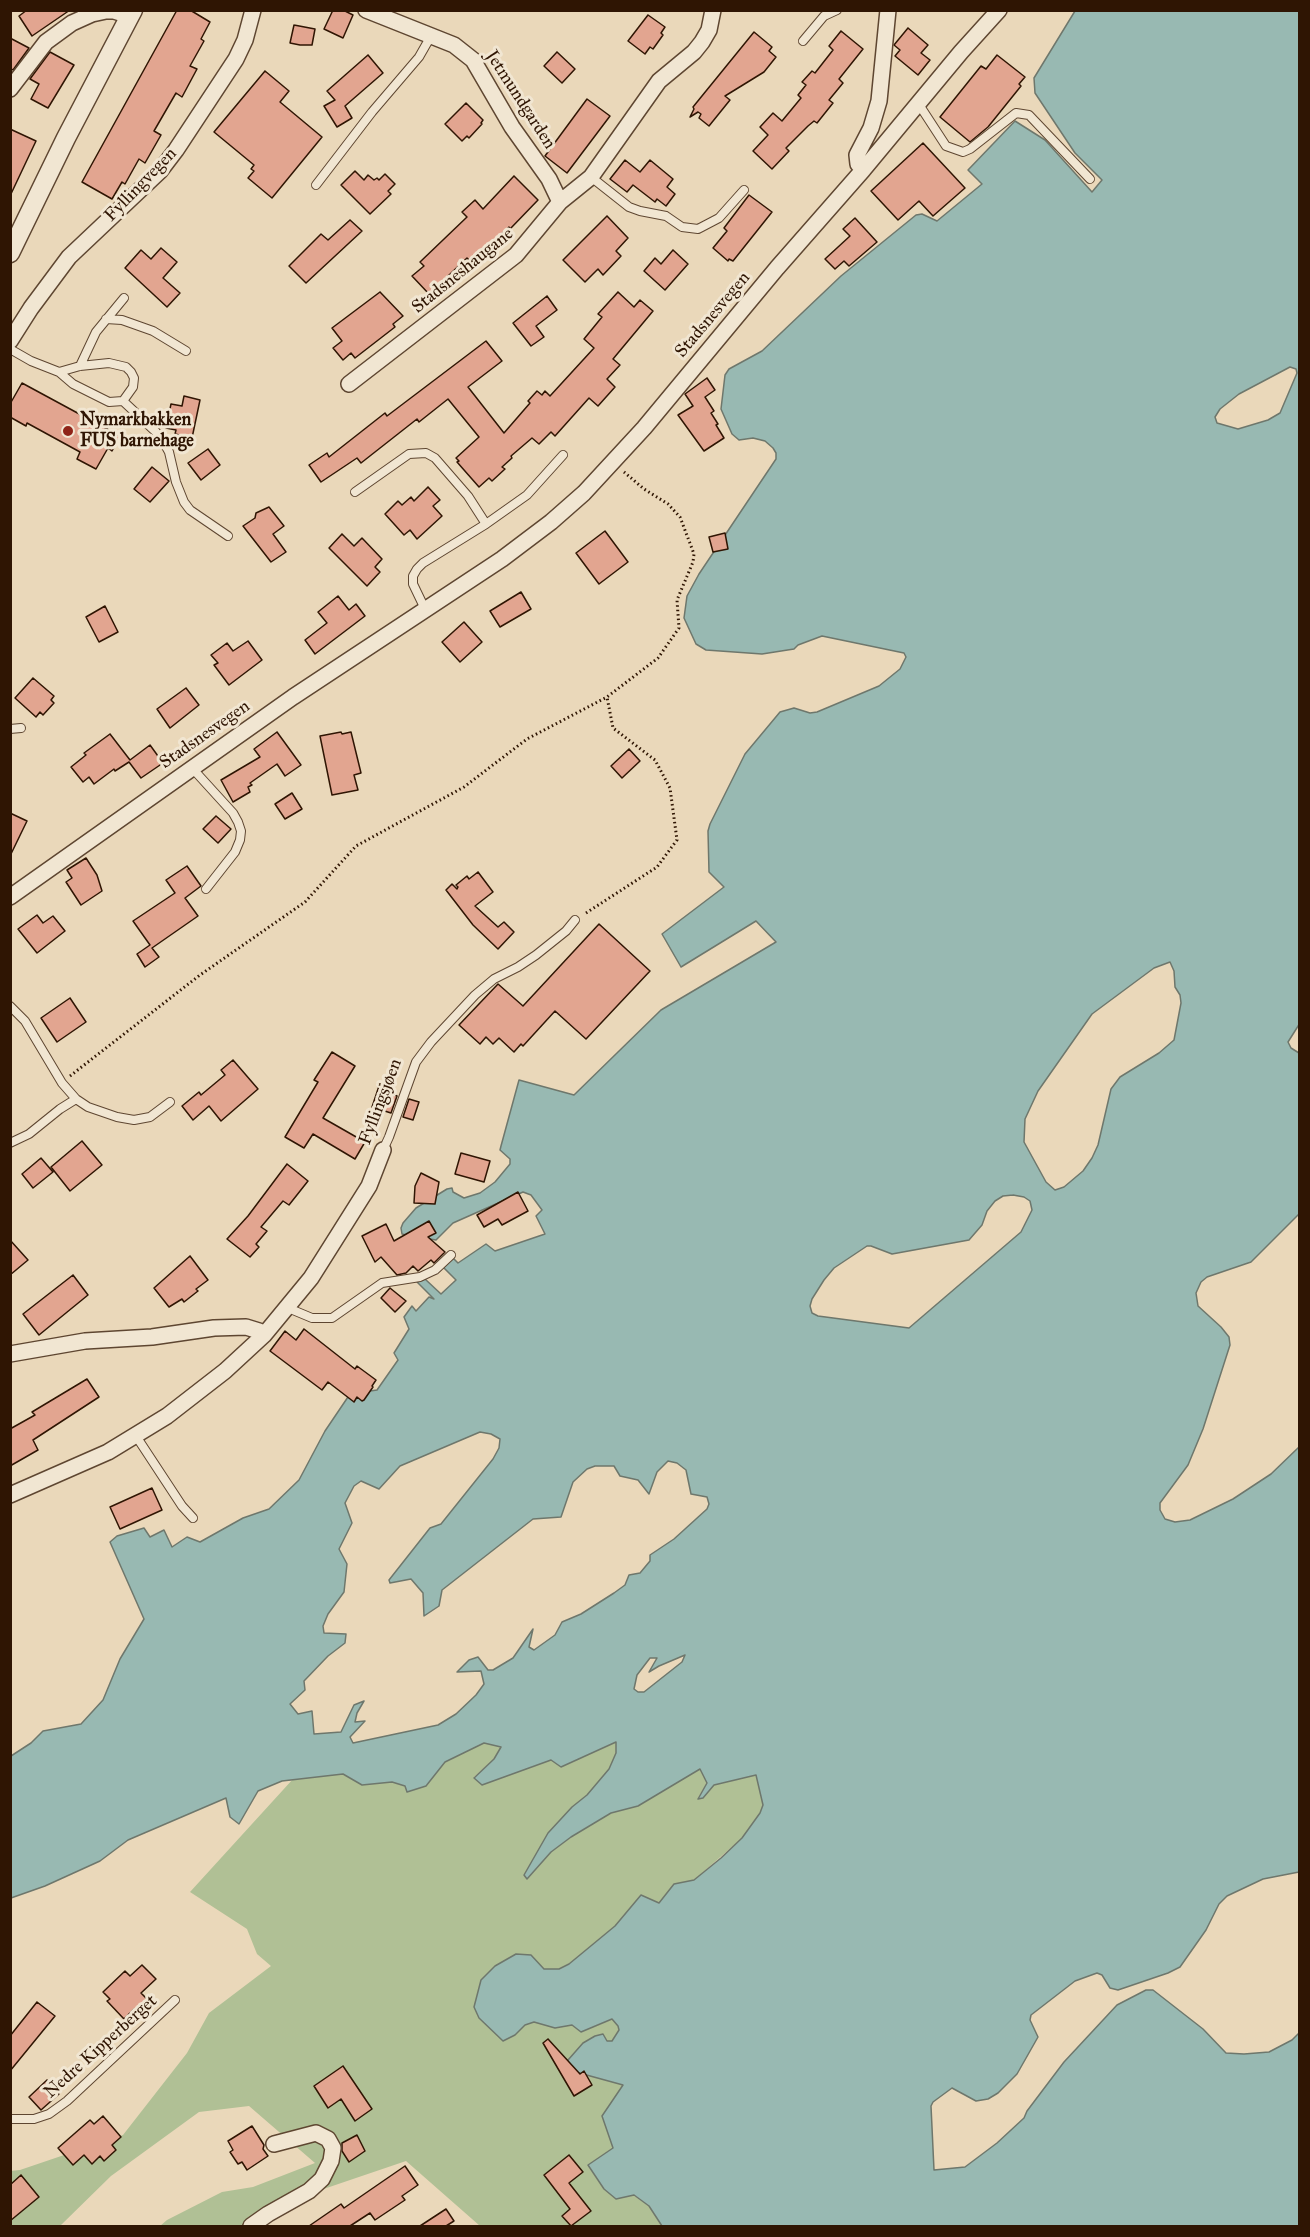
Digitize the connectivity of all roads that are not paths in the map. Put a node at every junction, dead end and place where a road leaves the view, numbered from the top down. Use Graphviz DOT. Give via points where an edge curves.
graph roads {
  1 [pos="366,10"];
  2 [pos="713,10"];
  3 [pos="837,10"];
  4 [pos="888,10"];
  5 [pos="999,10"];
  6 [pos="249,12"];
  7 [pos="131,13"];
  8 [pos="431,36"];
  9 [pos="802,41"];
  10 [pos="10,89"];
  11 [pos="918,103"];
  12 [pos="862,170"];
  13 [pos="591,177"];
  14 [pos="1090,179"];
  15 [pos="316,185"];
  16 [pos="744,190"];
  17 [pos="560,202"];
  18 [pos="10,253"];
  19 [pos="124,298"];
  20 [pos="106,319"];
  21 [pos="10,341"];
  22 [pos="10,349"];
  23 [pos="186,351"];
  24 [pos="80,366"];
  25 [pos="59,372"];
  26 [pos="349,384"];
  27 [pos="123,401"];
  28 [pos="563,455"];
  29 [pos="355,492"];
  30 [pos="486,524"];
  31 [pos="228,536"];
  32 [pos="425,609"];
  33 [pos="21,728"];
  34 [pos="10,729"];
  35 [pos="192,768"];
  36 [pos="206,889"];
  37 [pos="10,897"];
  38 [pos="575,920"];
  39 [pos="10,1006"];
  40 [pos="76,1099"];
  41 [pos="170,1102"];
  42 [pos="10,1143"];
  43 [pos="383,1150"];
  44 [pos="451,1255"];
  45 [pos="288,1308"];
  46 [pos="264,1335"];
  47 [pos="10,1354"];
  48 [pos="136,1436"];
  49 [pos="10,1495"];
  50 [pos="193,1518"];
  51 [pos="175,2000"];
  52 [pos="10,2119"];
  53 [pos="274,2144"];
  54 [pos="251,2226"];
  1 -- 8 [label="street, Jetmundgarden"];
  2 -- 13 [label="street, Stadsneshaugane" via="702,42 659,81"];
  3 -- 9 [label="lane" via="824,16"];
  4 -- 12 [label="street" via="879,101 857,155"];
  5 -- 11 [label="street, Stadsnesvegen"];
  6 -- 21 [label="street, Fyllingvegen" via="245,40 236,59 176,150 160,171 69,257"];
  7 -- 10 [label="street" via="106,11 72,23 46,42"];
  7 -- 18 [label="street"];
  8 -- 15 [label="lane" via="419,57"];
  8 -- 17 [label="street, Jetmundgarden" via="462,49 473,60"];
  11 -- 12 [label="street, Stadsnesvegen"];
  11 -- 14 [label="lane" via="946,146 963,152 1016,113 1029,115"];
  12 -- 32 [label="street, Stadsnesvegen" via="613,464 551,522"];
  13 -- 16 [label="lane" via="629,207 698,229 719,218"];
  13 -- 17 [label="street, Stadsneshaugane"];
  17 -- 26 [label="street, Stadsneshaugane" via="516,255"];
  19 -- 20 [label="lane"];
  20 -- 23 [label="lane" via="143,327"];
  20 -- 24 [label="lane"];
  22 -- 25 [label="lane"];
  24 -- 25 [label="lane"];
  24 -- 27 [label="lane" via="109,363 126,368 134,378"];
  25 -- 27 [label="lane" via="73,384 109,402"];
  27 -- 31 [label="lane" via="164,443 184,502 199,518"];
  28 -- 30 [label="lane" via="527,495"];
  29 -- 30 [label="lane" via="409,454 426,453 468,496"];
  30 -- 32 [label="lane" via="417,569 413,584"];
  32 -- 35 [label="street, Stadsnesvegen"];
  33 -- 34 [label="lane"];
  35 -- 36 [label="lane" via="233,813 241,831 235,852"];
  35 -- 37 [label="street, Stadsnesvegen"];
  38 -- 43 [label="lane, Fyllingsjøen" via="536,955 475,995 431,1042 416,1062"];
  39 -- 40 [label="lane" via="26,1021 62,1083"];
  40 -- 41 [label="lane" via="88,1107 134,1120 150,1117"];
  40 -- 42 [label="lane" via="29,1134"];
  43 -- 45 [label="street, Fyllingsjøen" via="352,1215"];
  44 -- 45 [label="lane" via="420,1277 382,1283 332,1318 312,1318"];
  45 -- 46 [label="street, Fyllingsjøen"];
  46 -- 47 [label="street" via="246,1327 214,1328 85,1341"];
  46 -- 48 [label="street, Fyllingsjøen" via="198,1393"];
  48 -- 49 [label="street, Fyllingsjøen"];
  48 -- 50 [label="lane"];
  51 -- 52 [label="lane, Nedre Kipperberget" via="67,2102 34,2119"];
  53 -- 54 [label="street" via="316,2133 328,2139 333,2148 332,2162 309,2191"];
}
